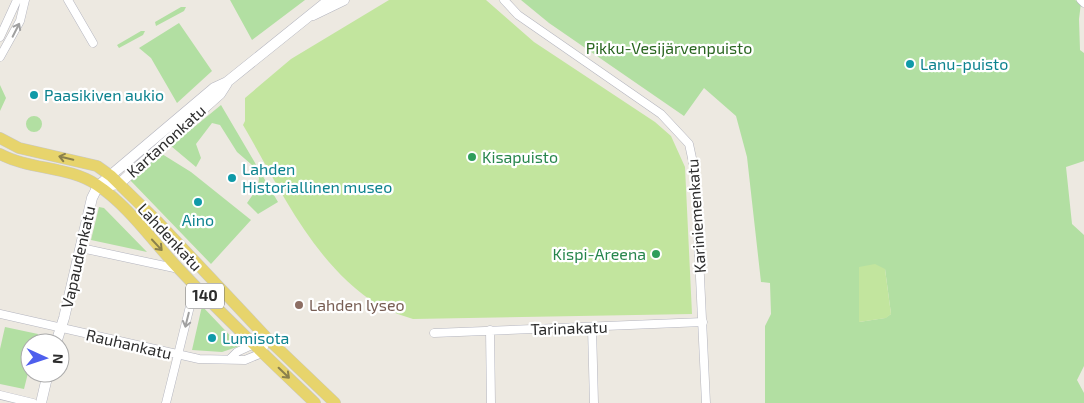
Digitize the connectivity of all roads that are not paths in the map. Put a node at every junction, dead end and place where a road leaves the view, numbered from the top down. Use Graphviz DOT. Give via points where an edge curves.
graph roads {
  1 [pos="17,0"];
  2 [pos="25,0"];
  3 [pos="68,0"];
  4 [pos="329,0"];
  5 [pos="344,0"];
  6 [pos="504,0"];
  7 [pos="1081,0"];
  8 [pos="1084,3"];
  9 [pos="308,17"];
  10 [pos="0,37"];
  11 [pos="93,43"];
  12 [pos="0,57"];
  13 [pos="0,138"];
  14 [pos="0,154"];
  15 [pos="115,180"];
  16 [pos="98,186"];
  17 [pos="81,248"];
  18 [pos="179,269"];
  19 [pos="195,286"];
  20 [pos="0,314"];
  21 [pos="703,322"];
  22 [pos="61,328"];
  23 [pos="592,328"];
  24 [pos="490,330"];
  25 [pos="59,333"];
  26 [pos="434,333"];
  27 [pos="267,338"];
  28 [pos="254,344"];
  29 [pos="262,353"];
  30 [pos="178,355"];
  31 [pos="230,358"];
  32 [pos="46,383"];
  33 [pos="0,395"];
  34 [pos="33,403"];
  35 [pos="41,403"];
  36 [pos="166,403"];
  37 [pos="315,403"];
  38 [pos="334,403"];
  39 [pos="492,403"];
  40 [pos="594,403"];
  41 [pos="706,403"];
  1 -- 10 [label="street"];
  12 -- 2 [label="street, one-way" via="20,21"];
  3 -- 11 [label="street"];
  4 -- 9 [label="main road, Kartanonkatu"];
  5 -- 9 [label="main road, Kartanonkatu"];
  6 -- 21 [label="street, Kariniemenkatu" via="518,15 661,114 689,144 695,172"];
  7 -- 8 [label="street"];
  9 -- 15 [label="main road, Kartanonkatu" via="227,82 214,88"];
  15 -- 13 [label="main road, Lahdenkatu / 140, one-way" via="97,166 19,148"];
  14 -- 16 [label="main road, Lahdenkatu / 140"];
  15 -- 16 [label="main road, Vapaudenkatu"];
  15 -- 27 [label="main road, Lahdenkatu / 140"];
  16 -- 17 [label="main road, Vapaudenkatu" via="92,198"];
  16 -- 18 [label="main road, Lahdenkatu / 140, one-way" via="116,200"];
  17 -- 18 [label="street"];
  17 -- 22 [label="main road, Vapaudenkatu"];
  18 -- 19 [label="main road, Lahdenkatu / 140"];
  19 -- 28 [label="main road, Lahdenkatu / 140"];
  19 -- 30 [label="street, one-way"];
  20 -- 22 [label="street, Rauhankatu"];
  21 -- 23 [label="street, Tarinakatu"];
  21 -- 41 [label="street, Kariniemenkatu"];
  22 -- 25 [label="main road, Vapaudenkatu"];
  22 -- 30 [label="street, Rauhankatu"];
  23 -- 24 [label="street, Tarinakatu"];
  23 -- 40 [label="street"];
  24 -- 26 [label="street, Tarinakatu"];
  24 -- 39 [label="street"];
  27 -- 28 [label="street, Rauhankatu"];
  27 -- 29 [label="street"];
  27 -- 38 [label="main road, Lahdenkatu / 140"];
  28 -- 29 [label="main road, Lahdenkatu / 140"];
  28 -- 31 [label="street, Rauhankatu"];
  29 -- 31 [label="street, Rauhankatu" via="245,360"];
  29 -- 37 [label="main road, Lahdenkatu / 140, one-way"];
  30 -- 31 [label="street, Rauhankatu" via="215,360"];
  30 -- 36 [label="street"];
  32 -- 35 [label="main road"];
  33 -- 34 [label="street"];
}
